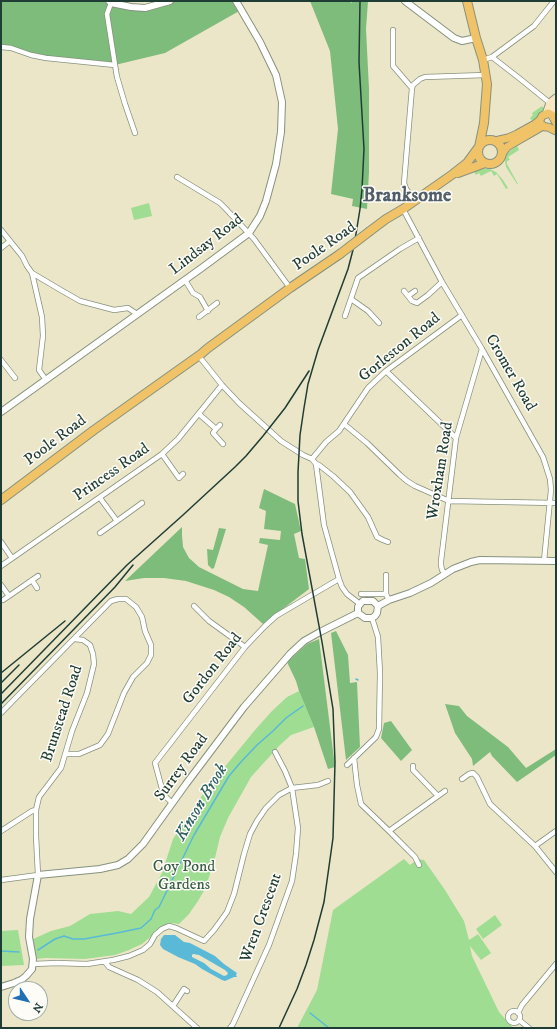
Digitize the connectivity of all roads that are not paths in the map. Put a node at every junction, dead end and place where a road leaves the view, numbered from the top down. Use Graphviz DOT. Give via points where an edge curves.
graph roads {
  1 [pos="170,1"];
  2 [pos="236,1"];
  3 [pos="405,1"];
  4 [pos="467,1"];
  5 [pos="554,1"];
  6 [pos="110,2"];
  7 [pos="393,30"];
  8 [pos="476,38"];
  9 [pos="1,47"];
  10 [pos="488,59"];
  11 [pos="115,65"];
  12 [pos="486,75"];
  13 [pos="412,88"];
  14 [pos="554,101"];
  15 [pos="546,114"];
  16 [pos="554,120"];
  17 [pos="484,123"];
  18 [pos="544,125"];
  19 [pos="556,131"];
  20 [pos="135,133"];
  21 [pos="494,140"];
  22 [pos="479,147"];
  23 [pos="502,154"];
  24 [pos="485,163"];
  25 [pos="453,174"];
  26 [pos="177,177"];
  27 [pos="415,200"];
  28 [pos="403,209"];
  29 [pos="1,230"];
  30 [pos="249,233"];
  31 [pos="419,238"];
  32 [pos="10,242"];
  33 [pos="1,248"];
  34 [pos="32,273"];
  35 [pos="185,280"];
  36 [pos="442,282"];
  37 [pos="290,288"];
  38 [pos="404,291"];
  39 [pos="415,291"];
  40 [pos="408,296"];
  41 [pos="351,299"];
  42 [pos="217,303"];
  43 [pos="208,311"];
  44 [pos="137,314"];
  45 [pos="462,315"];
  46 [pos="345,316"];
  47 [pos="198,317"];
  48 [pos="379,323"];
  49 [pos="482,349"];
  50 [pos="202,353"];
  51 [pos="1,360"];
  52 [pos="386,371"];
  53 [pos="15,378"];
  54 [pos="46,380"];
  55 [pos="222,385"];
  56 [pos="1,412"];
  57 [pos="199,414"];
  58 [pos="344,424"];
  59 [pos="456,438"];
  60 [pos="223,444"];
  61 [pos="162,454"];
  62 [pos="312,460"];
  63 [pos="316,464"];
  64 [pos="174,481"];
  65 [pos="100,498"];
  66 [pos="1,500"];
  67 [pos="448,500"];
  68 [pos="550,502"];
  69 [pos="142,503"];
  70 [pos="556,503"];
  71 [pos="117,521"];
  72 [pos="100,533"];
  73 [pos="1,542"];
  74 [pos="388,542"];
  75 [pos="12,558"];
  76 [pos="544,561"];
  77 [pos="556,561"];
  78 [pos="1,566"];
  79 [pos="445,574"];
  80 [pos="386,575"];
  81 [pos="38,576"];
  82 [pos="339,579"];
  83 [pos="32,580"];
  84 [pos="1,585"];
  85 [pos="37,588"];
  86 [pos="361,594"];
  87 [pos="386,594"];
  88 [pos="9,596"];
  89 [pos="4,600"];
  90 [pos="389,600"];
  91 [pos="360,604"];
  92 [pos="194,606"];
  93 [pos="378,606"];
  94 [pos="358,613"];
  95 [pos="372,618"];
  96 [pos="75,639"];
  97 [pos="245,647"];
  98 [pos="1,713"];
  99 [pos="275,752"];
  100 [pos="66,754"];
  101 [pos="354,758"];
  102 [pos="347,765"];
  103 [pos="413,766"];
  104 [pos="462,779"];
  105 [pos="328,781"];
  106 [pos="292,788"];
  107 [pos="445,791"];
  108 [pos="438,796"];
  109 [pos="172,803"];
  110 [pos="36,810"];
  111 [pos="556,830"];
  112 [pos="1,831"];
  113 [pos="389,831"];
  114 [pos="535,846"];
  115 [pos="419,865"];
  116 [pos="556,872"];
  117 [pos="38,875"];
  118 [pos="1,880"];
  119 [pos="105,962"];
  120 [pos="33,964"];
  121 [pos="556,964"];
  122 [pos="1,988"];
  123 [pos="184,989"];
  124 [pos="173,1006"];
  125 [pos="518,1013"];
  126 [pos="519,1020"];
  127 [pos="198,1028"];
  128 [pos="230,1028"];
  129 [pos="530,1028"];
  1 -- 6 [label="street" via="146,8"];
  2 -- 30 [label="street, Lindsay Road" via="276,75 282,102 276,164 264,208"];
  3 -- 8 [label="street" via="454,38 462,41"];
  4 -- 8 [label="highway"];
  5 -- 10 [label="street" via="534,26"];
  6 -- 11 [label="street" via="107,14"];
  7 -- 13 [label="street" via="393,66"];
  8 -- 10 [label="highway"];
  9 -- 11 [label="street" via="31,55"];
  10 -- 12 [label="highway"];
  10 -- 14 [label="street"];
  11 -- 20 [label="street"];
  12 -- 13 [label="street" via="425,77 415,82"];
  12 -- 17 [label="highway"];
  13 -- 27 [label="street" via="404,183"];
  14 -- 15 [label="main road"];
  14 -- 16 [label="main road"];
  15 -- 16 [label="main road" via="550,114"];
  15 -- 18 [label="main road" via="542,116"];
  16 -- 18 [label="main road" via="552,125"];
  17 -- 21 [label="highway"];
  17 -- 22 [label="highway"];
  18 -- 19 [label="main road"];
  18 -- 21 [label="main road" via="501,140"];
  18 -- 23 [label="main road" via="507,147"];
  21 -- 22 [label="highway" via="485,140"];
  21 -- 23 [label="highway" via="501,146"];
  22 -- 24 [label="highway" via="478,155"];
  22 -- 25 [label="highway, Poole Road" via="467,163"];
  23 -- 24 [label="highway" via="492,164"];
  24 -- 25 [label="highway, Poole Road"];
  25 -- 27 [label="highway, Poole Road"];
  26 -- 30 [label="street" via="220,203"];
  27 -- 28 [label="highway, Poole Road"];
  28 -- 31 [label="street, Cromer Road"];
  28 -- 37 [label="highway, Poole Road, bridge"];
  29 -- 32 [label="street"];
  30 -- 35 [label="street, Lindsay Road"];
  30 -- 37 [label="street"];
  31 -- 36 [label="street, Cromer Road"];
  31 -- 41 [label="street" via="358,278"];
  32 -- 33 [label="street"];
  32 -- 34 [label="street"];
  34 -- 44 [label="street" via="80,300 114,310 128,308"];
  34 -- 54 [label="street" via="42,317 43,336 39,370"];
  35 -- 43 [label="street"];
  35 -- 44 [label="street, Lindsay Road"];
  36 -- 40 [label="street" via="417,303"];
  36 -- 45 [label="street, Cromer Road"];
  37 -- 50 [label="highway, Poole Road"];
  38 -- 40 [label="street"];
  39 -- 40 [label="street"];
  41 -- 46 [label="street"];
  41 -- 48 [label="street"];
  42 -- 43 [label="street"];
  43 -- 47 [label="street"];
  44 -- 54 [label="street, Lindsay Road"];
  45 -- 49 [label="street, Cromer Road"];
  45 -- 52 [label="street, Gorleston Road"];
  49 -- 59 [label="street, Wroxham Road"];
  49 -- 68 [label="street, Cromer Road" via="543,458 550,479"];
  50 -- 55 [label="street" via="210,370"];
  50 -- 66 [label="highway, Poole Road"];
  51 -- 53 [label="street"];
  52 -- 58 [label="street, Gorleston Road" via="368,388"];
  52 -- 59 [label="street"];
  54 -- 56 [label="street, Lindsay Road"];
  55 -- 57 [label="street, Princess Road"];
  55 -- 62 [label="street" via="282,441"];
  57 -- 60 [label="street" via="218,427 213,433"];
  57 -- 61 [label="street, Princess Road" via="178,440"];
  58 -- 62 [label="street, Gorleston Road"];
  58 -- 67 [label="street" via="404,479"];
  59 -- 67 [label="street, Wroxham Road"];
  61 -- 64 [label="street" via="181,476"];
  61 -- 65 [label="street, Princess Road"];
  62 -- 63 [label="street"];
  63 -- 74 [label="street" via="350,492 368,517 378,537"];
  63 -- 82 [label="street" via="324,525"];
  65 -- 71 [label="street"];
  65 -- 75 [label="street, Princess Road"];
  67 -- 68 [label="street"];
  67 -- 79 [label="street, Wroxham Road" via="441,565"];
  68 -- 70 [label="street"];
  68 -- 76 [label="street, Cromer Road"];
  69 -- 71 [label="street"];
  71 -- 72 [label="street"];
  73 -- 75 [label="street"];
  75 -- 78 [label="street, Princess Road"];
  76 -- 77 [label="street"];
  76 -- 79 [label="street" via="480,560 464,564"];
  79 -- 90 [label="street" via="410,593"];
  80 -- 87 [label="street"];
  81 -- 83 [label="street"];
  82 -- 91 [label="street" via="347,594"];
  82 -- 97 [label="street, Gordon Road" via="276,616"];
  83 -- 85 [label="street"];
  83 -- 88 [label="street"];
  84 -- 88 [label="street"];
  86 -- 87 [label="street"];
  87 -- 90 [label="street"];
  88 -- 89 [label="street"];
  90 -- 93 [label="street"];
  91 -- 93 [label="street" via="367,601 375,602"];
  91 -- 94 [label="street"];
  92 -- 97 [label="street"];
  93 -- 95 [label="street" via="377,613"];
  94 -- 95 [label="street" via="365,618"];
  94 -- 109 [label="street, Surrey Road" via="304,641 290,654 244,707"];
  95 -- 101 [label="street" via="378,637 380,673 378,734"];
  96 -- 98 [label="street"];
  96 -- 100 [label="street, Brunstead Road" via="83,640 90,645 94,664"];
  96 -- 100 [label="street" via="111,601 126,599 136,607 142,617 151,645 151,654 124,693 108,734 100,745 79,754"];
  97 -- 109 [label="street, Gordon Road" via="155,763 162,789"];
  99 -- 106 [label="street, Wren Crescent"];
  100 -- 110 [label="street, Brunstead Road" via="61,768 39,797"];
  101 -- 102 [label="street"];
  101 -- 113 [label="street" via="361,804"];
  103 -- 108 [label="street" via="413,770"];
  104 -- 114 [label="street" via="469,774 477,777 490,804"];
  105 -- 106 [label="street" via="318,785"];
  106 -- 119 [label="street" via="280,795 257,820 250,834 227,912 204,941 169,926 155,935 143,950"];
  106 -- 128 [label="street, Wren Crescent" via="298,828 292,881 269,945"];
  107 -- 108 [label="street"];
  108 -- 113 [label="street"];
  109 -- 117 [label="street, Surrey Road" via="143,844 118,865"];
  110 -- 112 [label="street"];
  110 -- 117 [label="street, Brunstead Road"];
  111 -- 114 [label="street"];
  113 -- 115 [label="street" via="415,857"];
  114 -- 116 [label="street"];
  117 -- 118 [label="street, Surrey Road"];
  117 -- 120 [label="street" via="30,919 29,937"];
  119 -- 120 [label="street"];
  119 -- 124 [label="street" via="109,967 157,992"];
  120 -- 122 [label="street" via="32,970 26,976"];
  121 -- 125 [label="street"];
  123 -- 124 [label="street"];
  124 -- 127 [label="street"];
  125 -- 126 [label="street"];
  125 -- 126 [label="street" via="512,1012 508,1017 512,1023"];
  126 -- 129 [label="street"];
}
